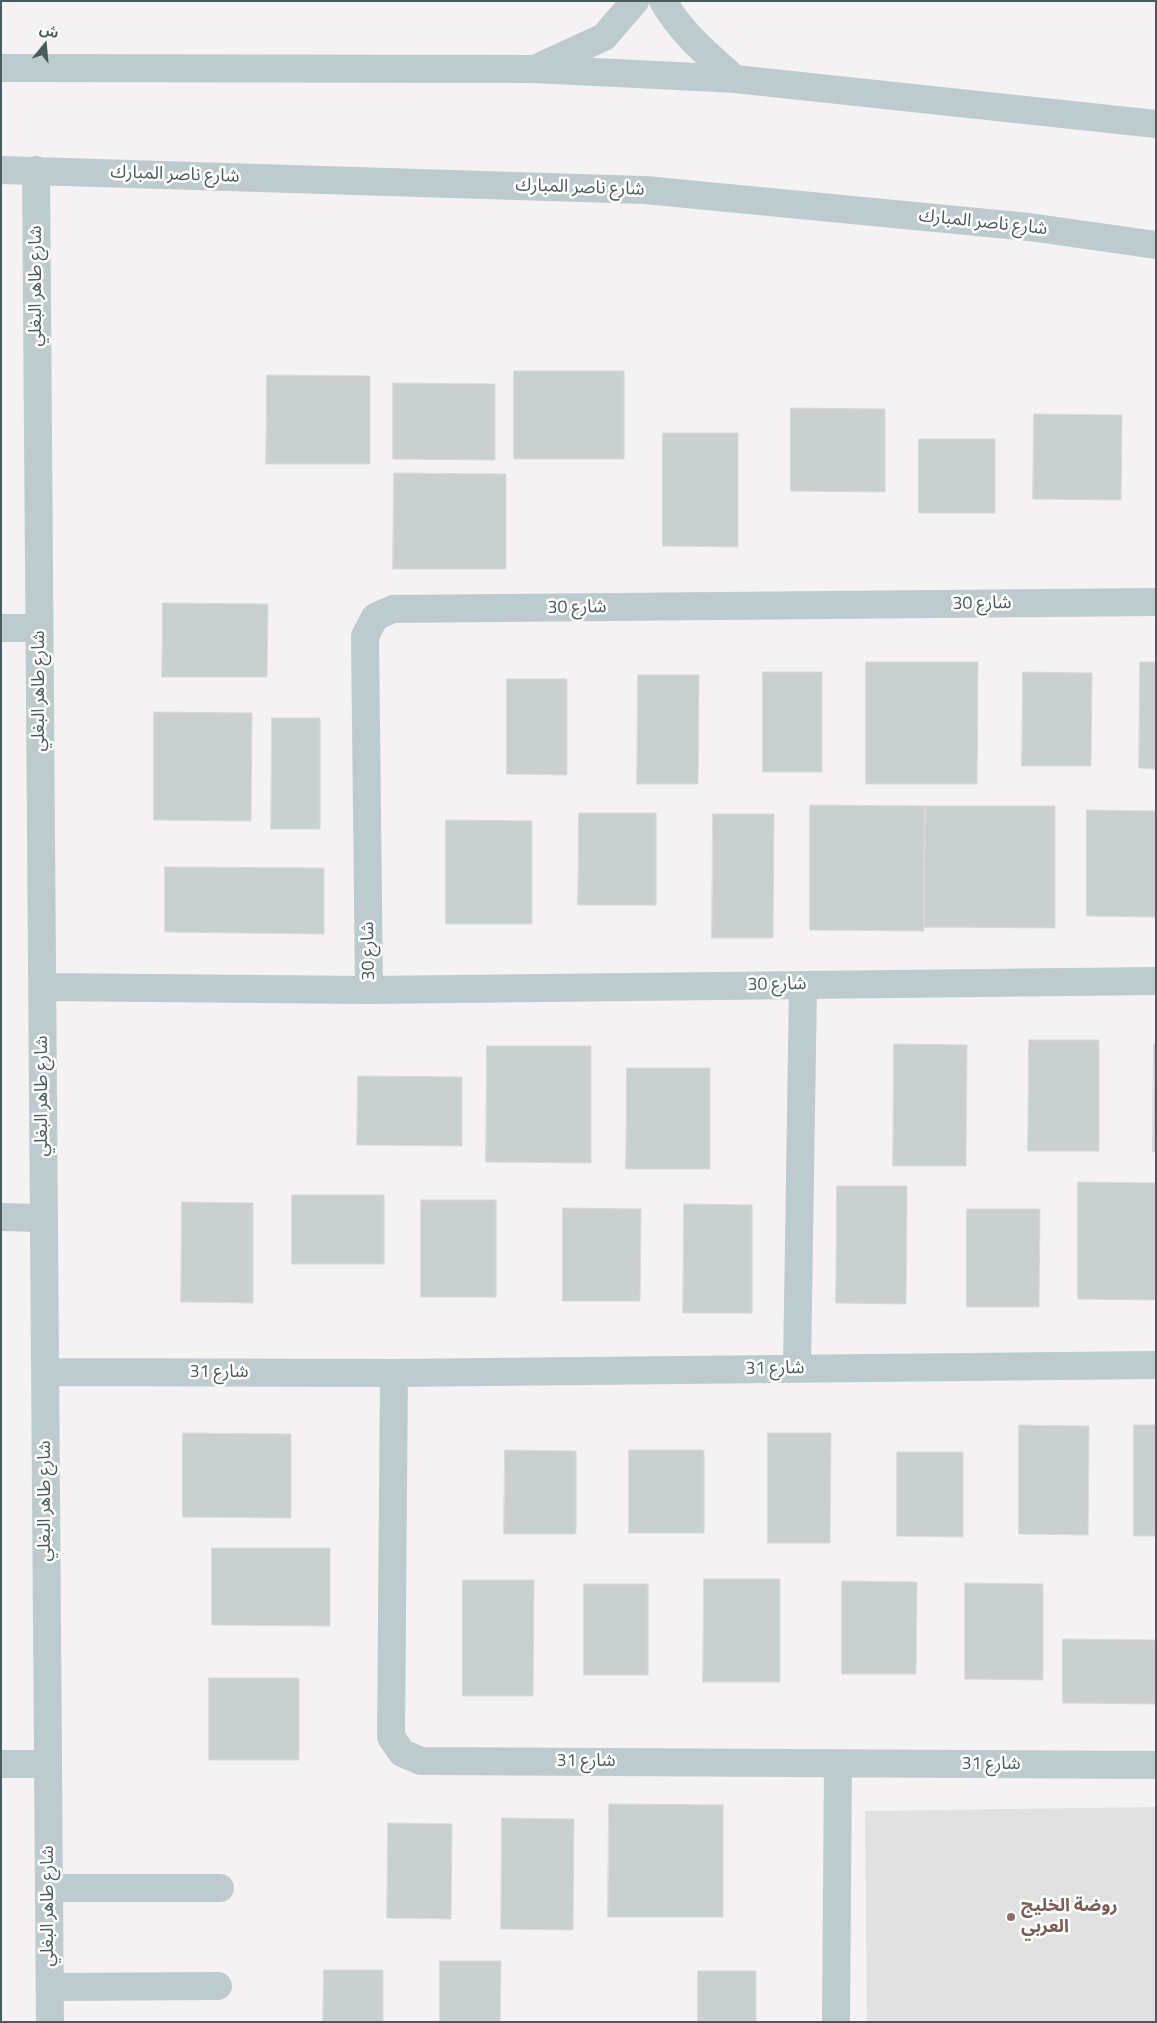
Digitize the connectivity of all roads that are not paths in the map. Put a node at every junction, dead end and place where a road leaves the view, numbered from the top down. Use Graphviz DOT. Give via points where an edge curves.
graph roads {
  1 [pos="635,1"];
  2 [pos="663,1"];
  3 [pos="1,68"];
  4 [pos="533,70"];
  5 [pos="735,79"];
  6 [pos="1156,124"];
  7 [pos="1,170"];
  8 [pos="36,170"];
  9 [pos="1156,245"];
  10 [pos="1156,602"];
  11 [pos="1,628"];
  12 [pos="39,628"];
  13 [pos="1156,981"];
  14 [pos="803,985"];
  15 [pos="42,987"];
  16 [pos="369,990"];
  17 [pos="1,1217"];
  18 [pos="44,1218"];
  19 [pos="1156,1365"];
  20 [pos="797,1368"];
  21 [pos="45,1372"];
  22 [pos="394,1373"];
  23 [pos="1,1764"];
  24 [pos="48,1764"];
  25 [pos="838,1764"];
  26 [pos="1156,1765"];
  27 [pos="49,1888"];
  28 [pos="220,1888"];
  29 [pos="218,1986"];
  30 [pos="50,1987"];
  31 [pos="50,2022"];
  32 [pos="836,2022"];
  1 -- 4 [label="street" via="604,37"];
  2 -- 5 [label="street" via="673,19 697,45"];
  3 -- 4 [label="street"];
  4 -- 5 [label="street"];
  5 -- 6 [label="street"];
  7 -- 8 [label="street, شارع ناصر المبارك"];
  8 -- 9 [label="street, شارع ناصر المبارك" via="645,190 1029,227"];
  8 -- 12 [label="street, شارع طاهر البغلي"];
  10 -- 16 [label="street, شارع 30" via="393,609 375,617 365,636"];
  11 -- 12 [label="street"];
  12 -- 15 [label="street, شارع طاهر البغلي"];
  13 -- 14 [label="street, شارع 30"];
  14 -- 16 [label="street, شارع 30"];
  14 -- 20 [label="street"];
  15 -- 16 [label="street, شارع 30"];
  15 -- 18 [label="street, شارع طاهر البغلي"];
  17 -- 18 [label="street"];
  18 -- 21 [label="street, شارع طاهر البغلي"];
  19 -- 20 [label="street, شارع 31"];
  20 -- 22 [label="street, شارع 31"];
  21 -- 22 [label="street, شارع 31"];
  21 -- 24 [label="street, شارع طاهر البغلي"];
  22 -- 25 [label="street, شارع 31" via="391,1737 402,1753 421,1761"];
  23 -- 24 [label="street"];
  24 -- 27 [label="street, شارع طاهر البغلي"];
  25 -- 26 [label="street, شارع 31"];
  25 -- 32 [label="street"];
  27 -- 28 [label="street"];
  27 -- 30 [label="street, شارع طاهر البغلي"];
  29 -- 30 [label="street"];
  30 -- 31 [label="street, شارع طاهر البغلي"];
}
